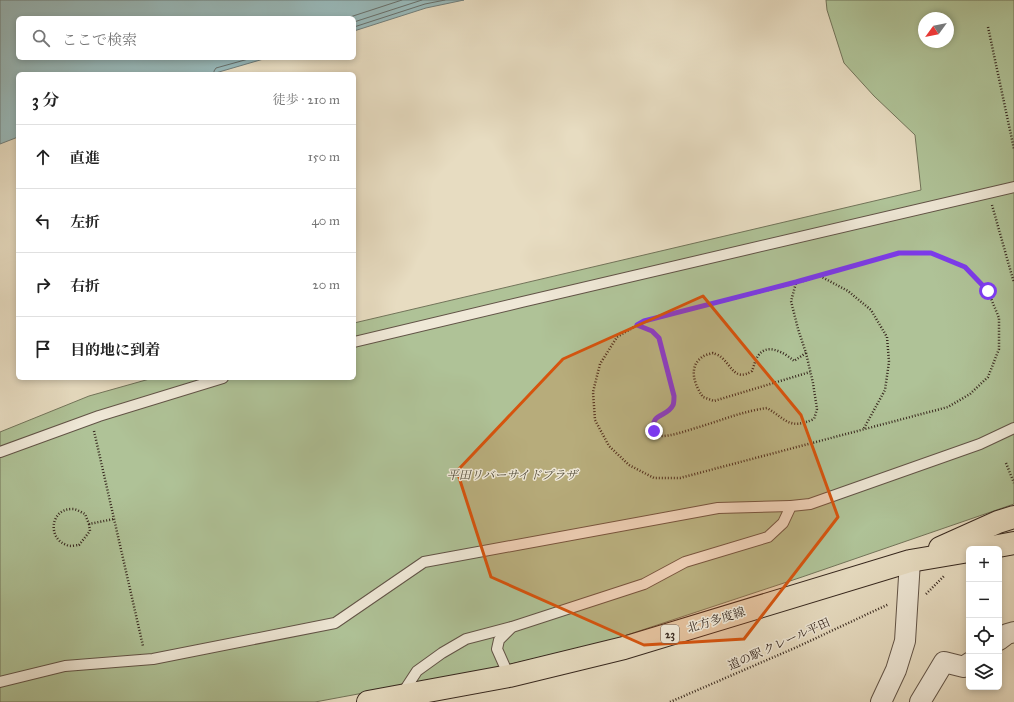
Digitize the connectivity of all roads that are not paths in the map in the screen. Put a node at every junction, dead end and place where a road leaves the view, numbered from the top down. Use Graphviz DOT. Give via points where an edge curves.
graph roads {
  1 [pos="1014,187"];
  2 [pos="356,342"];
  3 [pos="217,380"];
  4 [pos="1014,428"];
  5 [pos="0,452"];
  6 [pos="791,506"];
  7 [pos="1014,517"];
  8 [pos="1014,543"];
  9 [pos="998,546"];
  10 [pos="966,552"];
  11 [pos="910,561"];
  12 [pos="512,627"];
  13 [pos="1014,632"];
  14 [pos="1002,638"];
  15 [pos="966,665"];
  16 [pos="509,676"];
  17 [pos="0,682"];
  18 [pos="401,696"];
  19 [pos="368,702"];
  20 [pos="881,702"];
  21 [pos="920,702"];
  1 -- 2 [label="lane"];
  3 -- 5 [label="lane" via="91,419"];
  4 -- 6 [label="lane" via="980,444 810,504"];
  6 -- 12 [label="lane" via="783,523 768,537 685,562 644,584"];
  6 -- 17 [label="lane" via="718,508 424,562 335,623 146,660 65,666"];
  7 -- 11 [label="main road"];
  8 -- 9 [label="main road"];
  10 -- 11 [label="main road, 北方多度線 / 23"];
  11 -- 16 [label="main road, 北方多度線 / 23" via="624,648"];
  11 -- 20 [label="street" via="904,641 896,670"];
  12 -- 16 [label="lane" via="499,640 497,649"];
  12 -- 18 [label="lane" via="466,639 442,653 417,671"];
  13 -- 14 [label="street"];
  15 -- 21 [label="street" via="944,662"];
  16 -- 18 [label="main road, 北方多度線 / 23"];
  18 -- 19 [label="main road, 北方多度線 / 23"];
}
